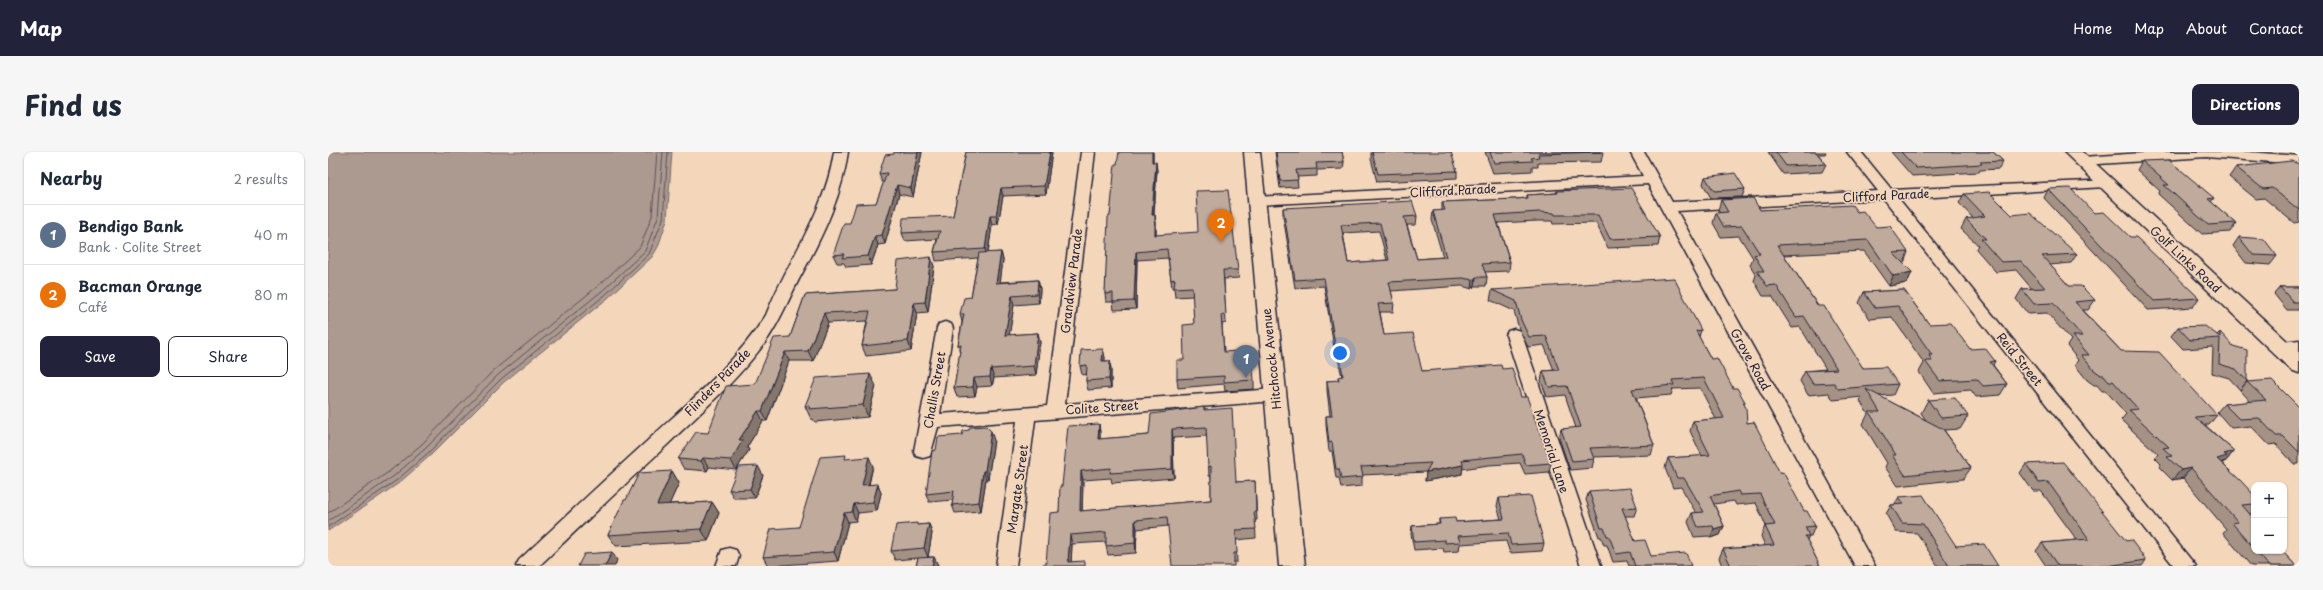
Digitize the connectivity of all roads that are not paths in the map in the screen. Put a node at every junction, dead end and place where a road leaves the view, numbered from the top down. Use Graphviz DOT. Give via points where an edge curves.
graph roads {
  1 [pos="841,152"];
  2 [pos="1088,152"];
  3 [pos="1252,152"];
  4 [pos="1637,152"];
  5 [pos="1854,152"];
  6 [pos="2078,157"];
  7 [pos="2299,160"];
  8 [pos="1651,180"];
  9 [pos="2106,183"];
  10 [pos="1888,194"];
  11 [pos="1256,201"];
  12 [pos="1667,207"];
  13 [pos="945,328"];
  14 [pos="1514,335"];
  15 [pos="2290,347"];
  16 [pos="2299,365"];
  17 [pos="1275,395"];
  18 [pos="1055,410"];
  19 [pos="1028,413"];
  20 [pos="930,421"];
  21 [pos="923,451"];
  22 [pos="526,566"];
  23 [pos="1006,566"];
  24 [pos="1292,566"];
  25 [pos="1591,566"];
  26 [pos="1865,566"];
  27 [pos="2186,566"];
  1 -- 22 [label="street, Flinders Parade" via="838,174 825,210 781,297 778,310 759,338 714,388"];
  2 -- 18 [label="street, Grandview Parade"];
  3 -- 11 [label="street, Hitchcock Avenue"];
  4 -- 8 [label="street, Grove Road"];
  5 -- 10 [label="street, Reid Street"];
  6 -- 7 [label="street" via="2206,153"];
  6 -- 9 [label="main road, Golf Links Road"];
  8 -- 11 [label="street, Clifford Parade"];
  8 -- 12 [label="street, Grove Road"];
  9 -- 10 [label="street, Clifford Parade"];
  9 -- 15 [label="main road, Golf Links Road"];
  10 -- 12 [label="street, Clifford Parade"];
  10 -- 27 [label="street, Reid Street"];
  11 -- 17 [label="street, Hitchcock Avenue"];
  12 -- 26 [label="street, Grove Road"];
  13 -- 20 [label="street, Challis Street"];
  14 -- 25 [label="street, Memorial Lane"];
  15 -- 16 [label="main road, Golf Links Road"];
  17 -- 18 [label="street, Colite Street"];
  17 -- 24 [label="street, Hitchcock Avenue"];
  18 -- 19 [label="street, Colite Street"];
  19 -- 20 [label="street, Colite Street"];
  19 -- 23 [label="street, Margate Street"];
  20 -- 21 [label="street, Challis Street"];
}
